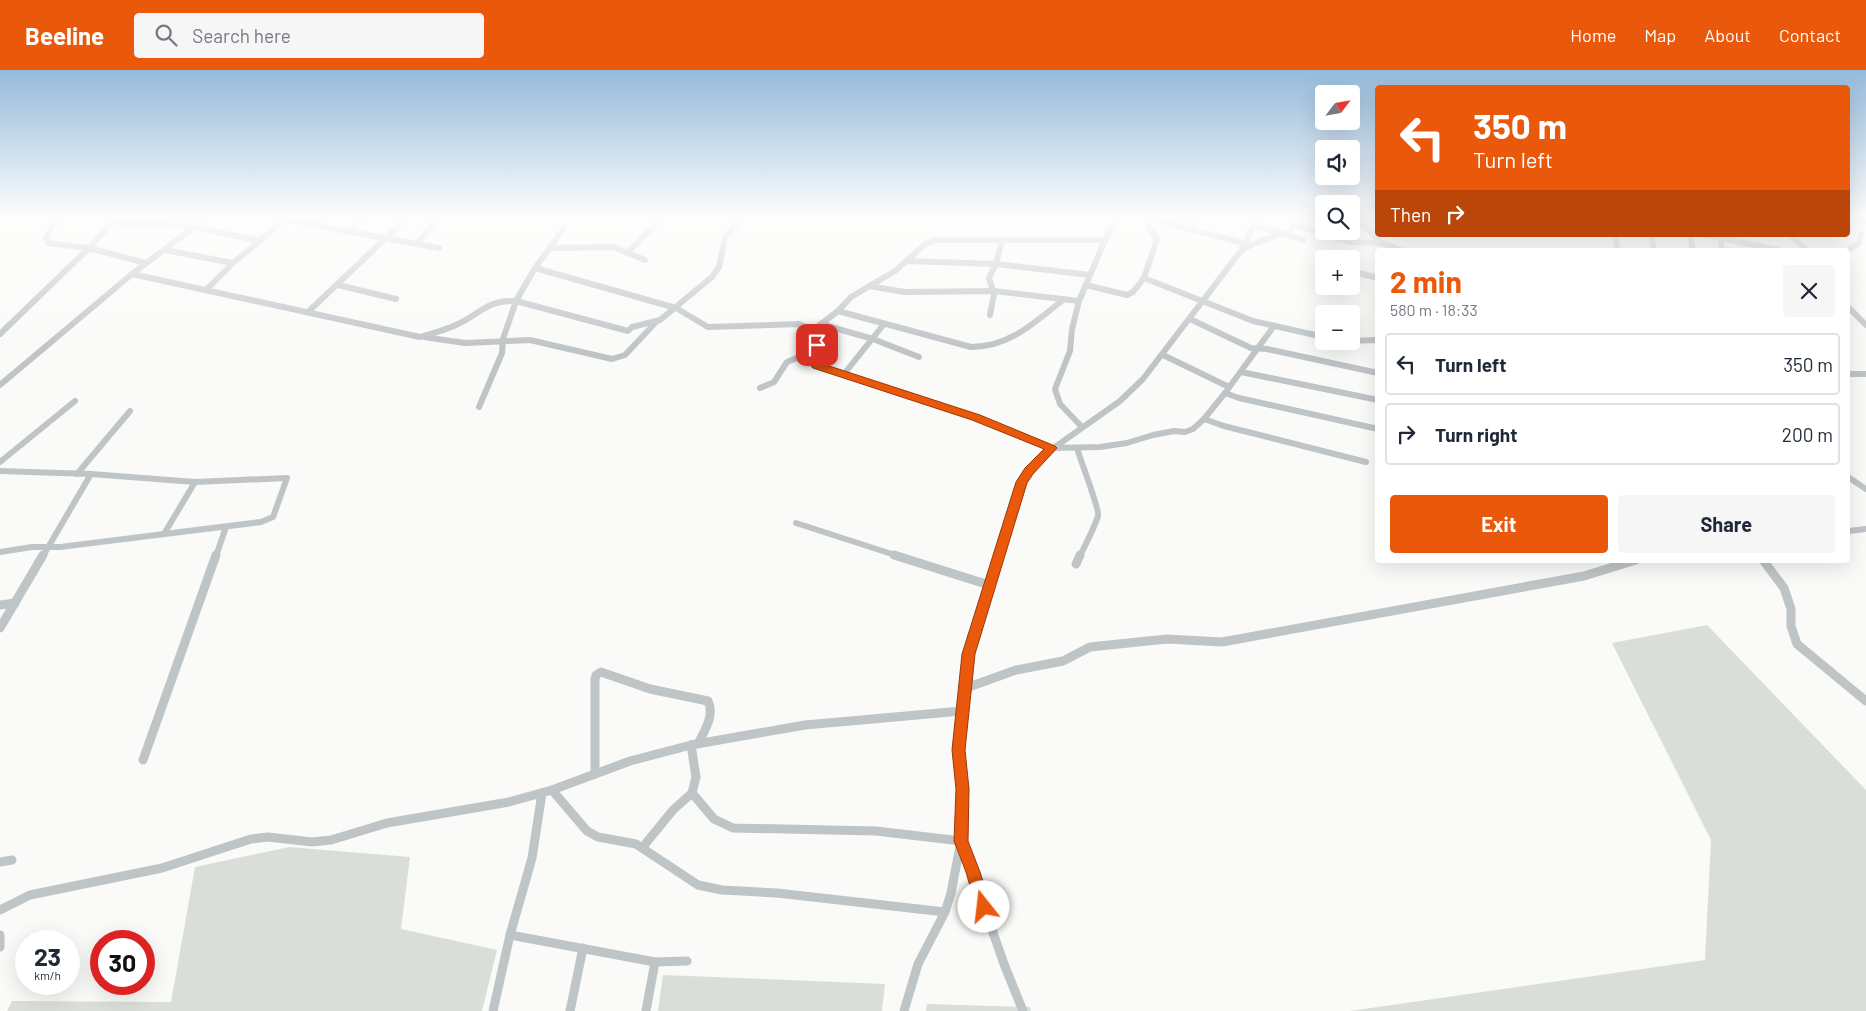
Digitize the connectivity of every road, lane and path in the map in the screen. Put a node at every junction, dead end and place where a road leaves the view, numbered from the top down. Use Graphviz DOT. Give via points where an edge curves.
graph roads {
  1 [pos="76,261"];
  2 [pos="138,261"];
  3 [pos="149,261"];
  4 [pos="222,261"];
  5 [pos="235,261"];
  6 [pos="363,261"];
  7 [pos="540,261"];
  8 [pos="720,261"];
  9 [pos="907,261"];
  10 [pos="997,261"];
  11 [pos="1096,261"];
  12 [pos="1150,261"];
  13 [pos="1233,261"];
  14 [pos="146,263"];
  15 [pos="233,263"];
  16 [pos="996,264"];
  17 [pos="535,268"];
  18 [pos="1360,273"];
  19 [pos="132,274"];
  20 [pos="1090,275"];
  21 [pos="1375,277"];
  22 [pos="1144,278"];
  23 [pos="338,285"];
  24 [pos="869,286"];
  25 [pos="1086,286"];
  26 [pos="207,289"];
  27 [pos="994,291"];
  28 [pos="396,299"];
  29 [pos="1064,299"];
  30 [pos="516,301"];
  31 [pos="1079,301"];
  32 [pos="1204,301"];
  33 [pos="676,308"];
  34 [pos="1850,309"];
  35 [pos="309,311"];
  36 [pos="838,311"];
  37 [pos="990,315"];
  38 [pos="1190,319"];
  39 [pos="656,322"];
  40 [pos="822,324"];
  41 [pos="884,324"];
  42 [pos="1866,325"];
  43 [pos="1274,326"];
  44 [pos="812,331"];
  45 [pos="0,334"];
  46 [pos="1315,335"];
  47 [pos="420,336"];
  48 [pos="503,339"];
  49 [pos="873,339"];
  50 [pos="1375,340"];
  51 [pos="1360,341"];
  52 [pos="1258,348"];
  53 [pos="1163,355"];
  54 [pos="919,357"];
  55 [pos="810,360"];
  56 [pos="1241,372"];
  57 [pos="1375,372"];
  58 [pos="844,374"];
  59 [pos="1850,374"];
  60 [pos="1866,374"];
  61 [pos="0,385"];
  62 [pos="760,388"];
  63 [pos="1227,390"];
  64 [pos="1375,399"];
  65 [pos="75,401"];
  66 [pos="479,407"];
  67 [pos="130,411"];
  68 [pos="1204,419"];
  69 [pos="1082,426"];
  70 [pos="1375,427"];
  71 [pos="1052,448"];
  72 [pos="1077,448"];
  73 [pos="0,462"];
  74 [pos="1366,462"];
  75 [pos="0,471"];
  76 [pos="76,474"];
  77 [pos="90,474"];
  78 [pos="1850,478"];
  79 [pos="195,482"];
  80 [pos="1866,489"];
  81 [pos="796,523"];
  82 [pos="226,527"];
  83 [pos="1866,530"];
  84 [pos="1850,531"];
  85 [pos="164,534"];
  86 [pos="48,547"];
  87 [pos="0,552"];
  88 [pos="1626,563"];
  89 [pos="1765,563"];
  90 [pos="1076,564"];
  91 [pos="989,585"];
  92 [pos="15,603"];
  93 [pos="0,605"];
  94 [pos="0,628"];
  95 [pos="966,688"];
  96 [pos="1866,701"];
  97 [pos="962,711"];
  98 [pos="694,744"];
  99 [pos="143,760"];
  100 [pos="595,774"];
  101 [pos="547,792"];
  102 [pos="692,793"];
  103 [pos="961,841"];
  104 [pos="642,848"];
  105 [pos="12,860"];
  106 [pos="0,862"];
  107 [pos="0,910"];
  108 [pos="945,912"];
  109 [pos="510,934"];
  110 [pos="0,935"];
  111 [pos="0,947"];
  112 [pos="583,948"];
  113 [pos="687,961"];
  114 [pos="655,962"];
  115 [pos="493,1011"];
  116 [pos="570,1011"];
  117 [pos="646,1011"];
  118 [pos="904,1011"];
  119 [pos="1023,1011"];
  1 -- 45 [label="street"];
  2 -- 14 [label="street"];
  3 -- 14 [label="street"];
  4 -- 15 [label="street"];
  5 -- 15 [label="street"];
  6 -- 23 [label="street"];
  7 -- 17 [label="street"];
  8 -- 33 [label="street" via="712,277"];
  9 -- 16 [label="street"];
  9 -- 24 [label="street"];
  10 -- 16 [label="street"];
  11 -- 20 [label="street"];
  12 -- 22 [label="street"];
  13 -- 32 [label="street"];
  14 -- 19 [label="street"];
  15 -- 26 [label="street"];
  16 -- 20 [label="street"];
  16 -- 27 [label="street" via="989,278"];
  17 -- 30 [label="street"];
  17 -- 33 [label="street"];
  18 -- 21 [label="street"];
  19 -- 26 [label="street"];
  19 -- 61 [label="street"];
  20 -- 25 [label="street"];
  22 -- 25 [label="street" via="1127,295"];
  22 -- 32 [label="street"];
  23 -- 28 [label="street"];
  23 -- 35 [label="street"];
  24 -- 27 [label="street" via="905,292"];
  24 -- 36 [label="street" via="846,301"];
  25 -- 31 [label="street"];
  26 -- 35 [label="street"];
  27 -- 29 [label="street"];
  27 -- 37 [label="street"];
  29 -- 31 [label="street"];
  29 -- 41 [label="street" via="1038,322 993,347 971,346"];
  30 -- 39 [label="street" via="628,331 632,326"];
  30 -- 47 [label="street" via="494,301 460,324"];
  30 -- 48 [label="street"];
  31 -- 69 [label="street" via="1070,351 1054,393"];
  32 -- 38 [label="street"];
  32 -- 43 [label="street"];
  33 -- 39 [label="street"];
  33 -- 44 [label="street" via="708,327 799,324"];
  34 -- 42 [label="street"];
  35 -- 47 [label="street"];
  36 -- 40 [label="street"];
  36 -- 41 [label="street"];
  38 -- 52 [label="street" via="1250,348"];
  38 -- 53 [label="street"];
  39 -- 48 [label="street" via="625,355 616,359 530,340"];
  40 -- 44 [label="street"];
  40 -- 49 [label="street"];
  41 -- 49 [label="street"];
  43 -- 46 [label="street"];
  43 -- 52 [label="street"];
  44 -- 55 [label="street" via="818,342"];
  47 -- 48 [label="street" via="450,343"];
  48 -- 66 [label="street" via="502,353"];
  49 -- 54 [label="street"];
  49 -- 58 [label="street"];
  50 -- 51 [label="street"];
  52 -- 56 [label="street"];
  52 -- 57 [label="street"];
  53 -- 63 [label="street"];
  53 -- 69 [label="street" via="1119,402"];
  55 -- 58 [label="street"];
  55 -- 62 [label="street" via="799,357 790,360 774,382"];
  56 -- 63 [label="street"];
  56 -- 64 [label="street"];
  58 -- 71 [label="street" via="976,418"];
  59 -- 60 [label="street"];
  63 -- 68 [label="street"];
  63 -- 70 [label="street" via="1239,398"];
  65 -- 73 [label="street"];
  67 -- 76 [label="street"];
  68 -- 72 [label="street" via="1185,432 1153,434 1128,444"];
  68 -- 74 [label="street"];
  69 -- 71 [label="street"];
  71 -- 72 [label="street"];
  71 -- 91 [label="street" via="1022,482"];
  72 -- 90 [label="street" via="1099,514"];
  75 -- 76 [label="street"];
  76 -- 77 [label="street"];
  77 -- 79 [label="street"];
  77 -- 86 [label="street"];
  78 -- 80 [label="street"];
  79 -- 82 [label="street" via="287,478 270,520"];
  79 -- 85 [label="street"];
  81 -- 91 [label="street"];
  82 -- 85 [label="street"];
  82 -- 99 [label="street"];
  83 -- 84 [label="street"];
  85 -- 86 [label="street"];
  86 -- 87 [label="street"];
  86 -- 92 [label="street"];
  88 -- 95 [label="street" via="1584,576 1222,642 1167,639 1090,647 1063,661 1016,670"];
  89 -- 96 [label="street" via="1784,588 1792,609 1791,626 1797,644"];
  91 -- 95 [label="street" via="970,643"];
  92 -- 93 [label="street"];
  92 -- 94 [label="street"];
  95 -- 97 [label="street"];
  97 -- 98 [label="street" via="805,725"];
  97 -- 103 [label="street" via="959,750"];
  98 -- 100 [label="street"];
  98 -- 100 [label="street" via="710,718 708,701 650,689 601,672 595,679"];
  98 -- 102 [label="street" via="696,777"];
  100 -- 101 [label="street"];
  101 -- 104 [label="street" via="587,831"];
  101 -- 107 [label="street" via="509,802 387,823 331,840 251,839 162,868 30,895"];
  101 -- 109 [label="street"];
  102 -- 103 [label="street" via="714,818 733,828 872,830"];
  102 -- 104 [label="street" via="673,810"];
  103 -- 108 [label="street"];
  103 -- 119 [label="street"];
  104 -- 108 [label="street" via="698,885 709,888"];
  105 -- 106 [label="street"];
  108 -- 118 [label="street" via="918,964"];
  109 -- 112 [label="street"];
  109 -- 115 [label="street"];
  110 -- 111 [label="street"];
  112 -- 114 [label="street"];
  112 -- 116 [label="street"];
  113 -- 114 [label="street"];
  114 -- 117 [label="street"];
}
